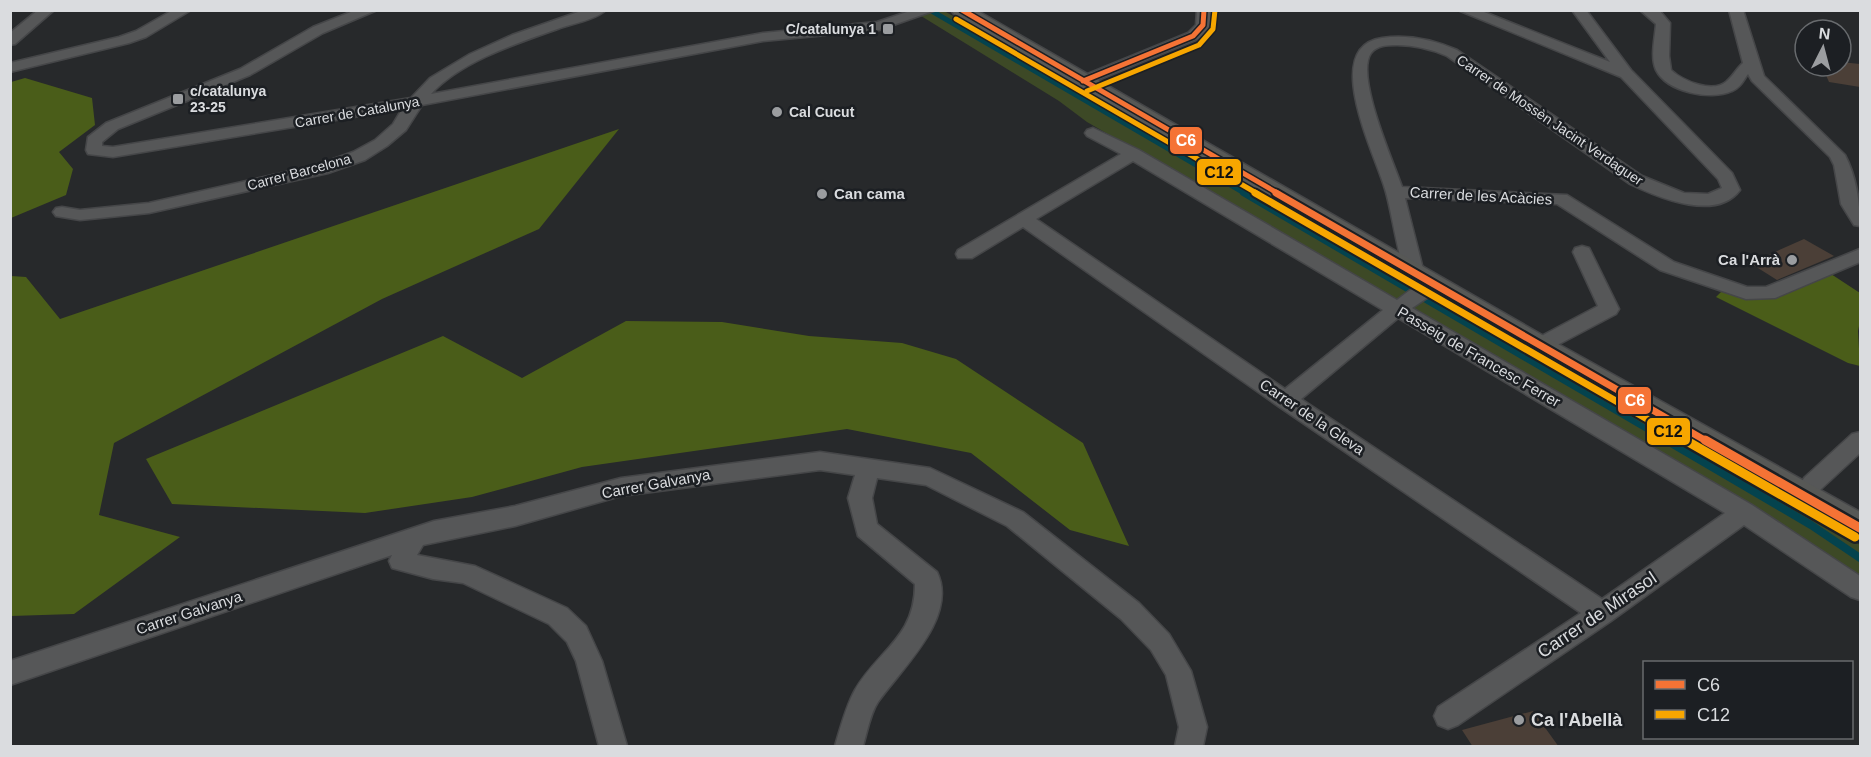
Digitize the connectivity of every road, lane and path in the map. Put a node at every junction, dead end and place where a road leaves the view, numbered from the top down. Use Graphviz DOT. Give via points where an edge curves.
graph roads {
  1 [pos="47,10"];
  2 [pos="184,10"];
  3 [pos="369,10"];
  4 [pos="599,10"];
  5 [pos="961,10"];
  6 [pos="1204,10"];
  7 [pos="1465,10"];
  8 [pos="1579,10"];
  9 [pos="1647,10"];
  10 [pos="1736,10"];
  11 [pos="917,12"];
  12 [pos="10,41"];
  13 [pos="1751,64"];
  14 [pos="10,68"];
  15 [pos="1626,73"];
  16 [pos="1083,81"];
  17 [pos="415,102"];
  18 [pos="1093,133"];
  19 [pos="1133,154"];
  20 [pos="1395,192"];
  21 [pos="62,212"];
  22 [pos="1024,219"];
  23 [pos="1860,221"];
  24 [pos="1582,252"];
  25 [pos="965,254"];
  26 [pos="1860,255"];
  27 [pos="1426,282"];
  28 [pos="1402,306"];
  29 [pos="1539,346"];
  30 [pos="1286,400"];
  31 [pos="1860,440"];
  32 [pos="868,468"];
  33 [pos="1804,495"];
  34 [pos="1744,512"];
  35 [pos="1860,528"];
  36 [pos="414,538"];
  37 [pos="1860,589"];
  38 [pos="1602,613"];
  39 [pos="10,673"];
  40 [pos="1448,716"];
  41 [pos="613,747"];
  42 [pos="849,747"];
  43 [pos="1189,747"];
  1 -- 12 [label="street"];
  2 -- 14 [label="street" via="124,40"];
  3 -- 17 [label="street, Carrer de Catalunya" via="311,34 245,72 111,126 94,140 94,150 142,148"];
  4 -- 17 [label="street, Carrer Barcelona" via="475,57 435,81"];
  5 -- 16 [label="street"];
  6 -- 16 [label="street" via="1203,29 1193,36"];
  7 -- 15 [label="street"];
  8 -- 15 [label="street, Carrer de Mossèn Jacint Verdaguer"];
  9 -- 13 [label="street" via="1663,23 1662,68 1677,82 1711,90 1725,89 1735,84 1741,69"];
  10 -- 13 [label="street"];
  11 -- 17 [label="street, Carrer de Catalunya" via="879,26 763,37"];
  13 -- 23 [label="street" via="1757,78 1837,155 1850,204"];
  15 -- 20 [label="street, Carrer de Mossèn Jacint Verdaguer" via="1726,177 1731,190 1722,197 1705,200 1660,192 1636,180 1452,53 1440,47 1390,41 1371,45 1362,53 1359,68 1367,114"];
  16 -- 27 [label="street"];
  17 -- 21 [label="street, Carrer Barcelona" via="400,127 381,143 359,156 322,169 149,208 91,215"];
  18 -- 19 [label="street, Passeig de Francesc Ferrer"];
  19 -- 22 [label="street"];
  19 -- 28 [label="street, Passeig de Francesc Ferrer"];
  20 -- 26 [label="street, Carrer de les Acàcies" via="1561,199 1667,266 1746,292 1768,293"];
  20 -- 27 [label="street, Carrer de Mossèn Jacint Verdaguer"];
  22 -- 25 [label="street"];
  22 -- 30 [label="street, Carrer de la Gleva"];
  24 -- 29 [label="street" via="1609,309"];
  27 -- 28 [label="street"];
  27 -- 29 [label="street"];
  28 -- 30 [label="street"];
  28 -- 34 [label="street, Passeig de Francesc Ferrer"];
  29 -- 33 [label="street"];
  30 -- 38 [label="street, Carrer de la Gleva"];
  31 -- 33 [label="street"];
  32 -- 36 [label="street, Carrer Galvanya" via="820,460 621,487"];
  32 -- 42 [label="street" via="860,498 866,529 928,580 928,603 915,636 865,698"];
  32 -- 43 [label="street, Carrer Galvanya" via="930,477 1015,519 1130,611 1160,642 1178,671 1193,727"];
  33 -- 35 [label="street"];
  34 -- 37 [label="street, Passeig de Francesc Ferrer"];
  34 -- 38 [label="street, Carrer de Mirasol"];
  36 -- 39 [label="street, Carrer Galvanya"];
  36 -- 41 [label="street" via="401,561 466,573 558,616 577,634 589,661"];
  38 -- 40 [label="street, Carrer de Mirasol"];
}
